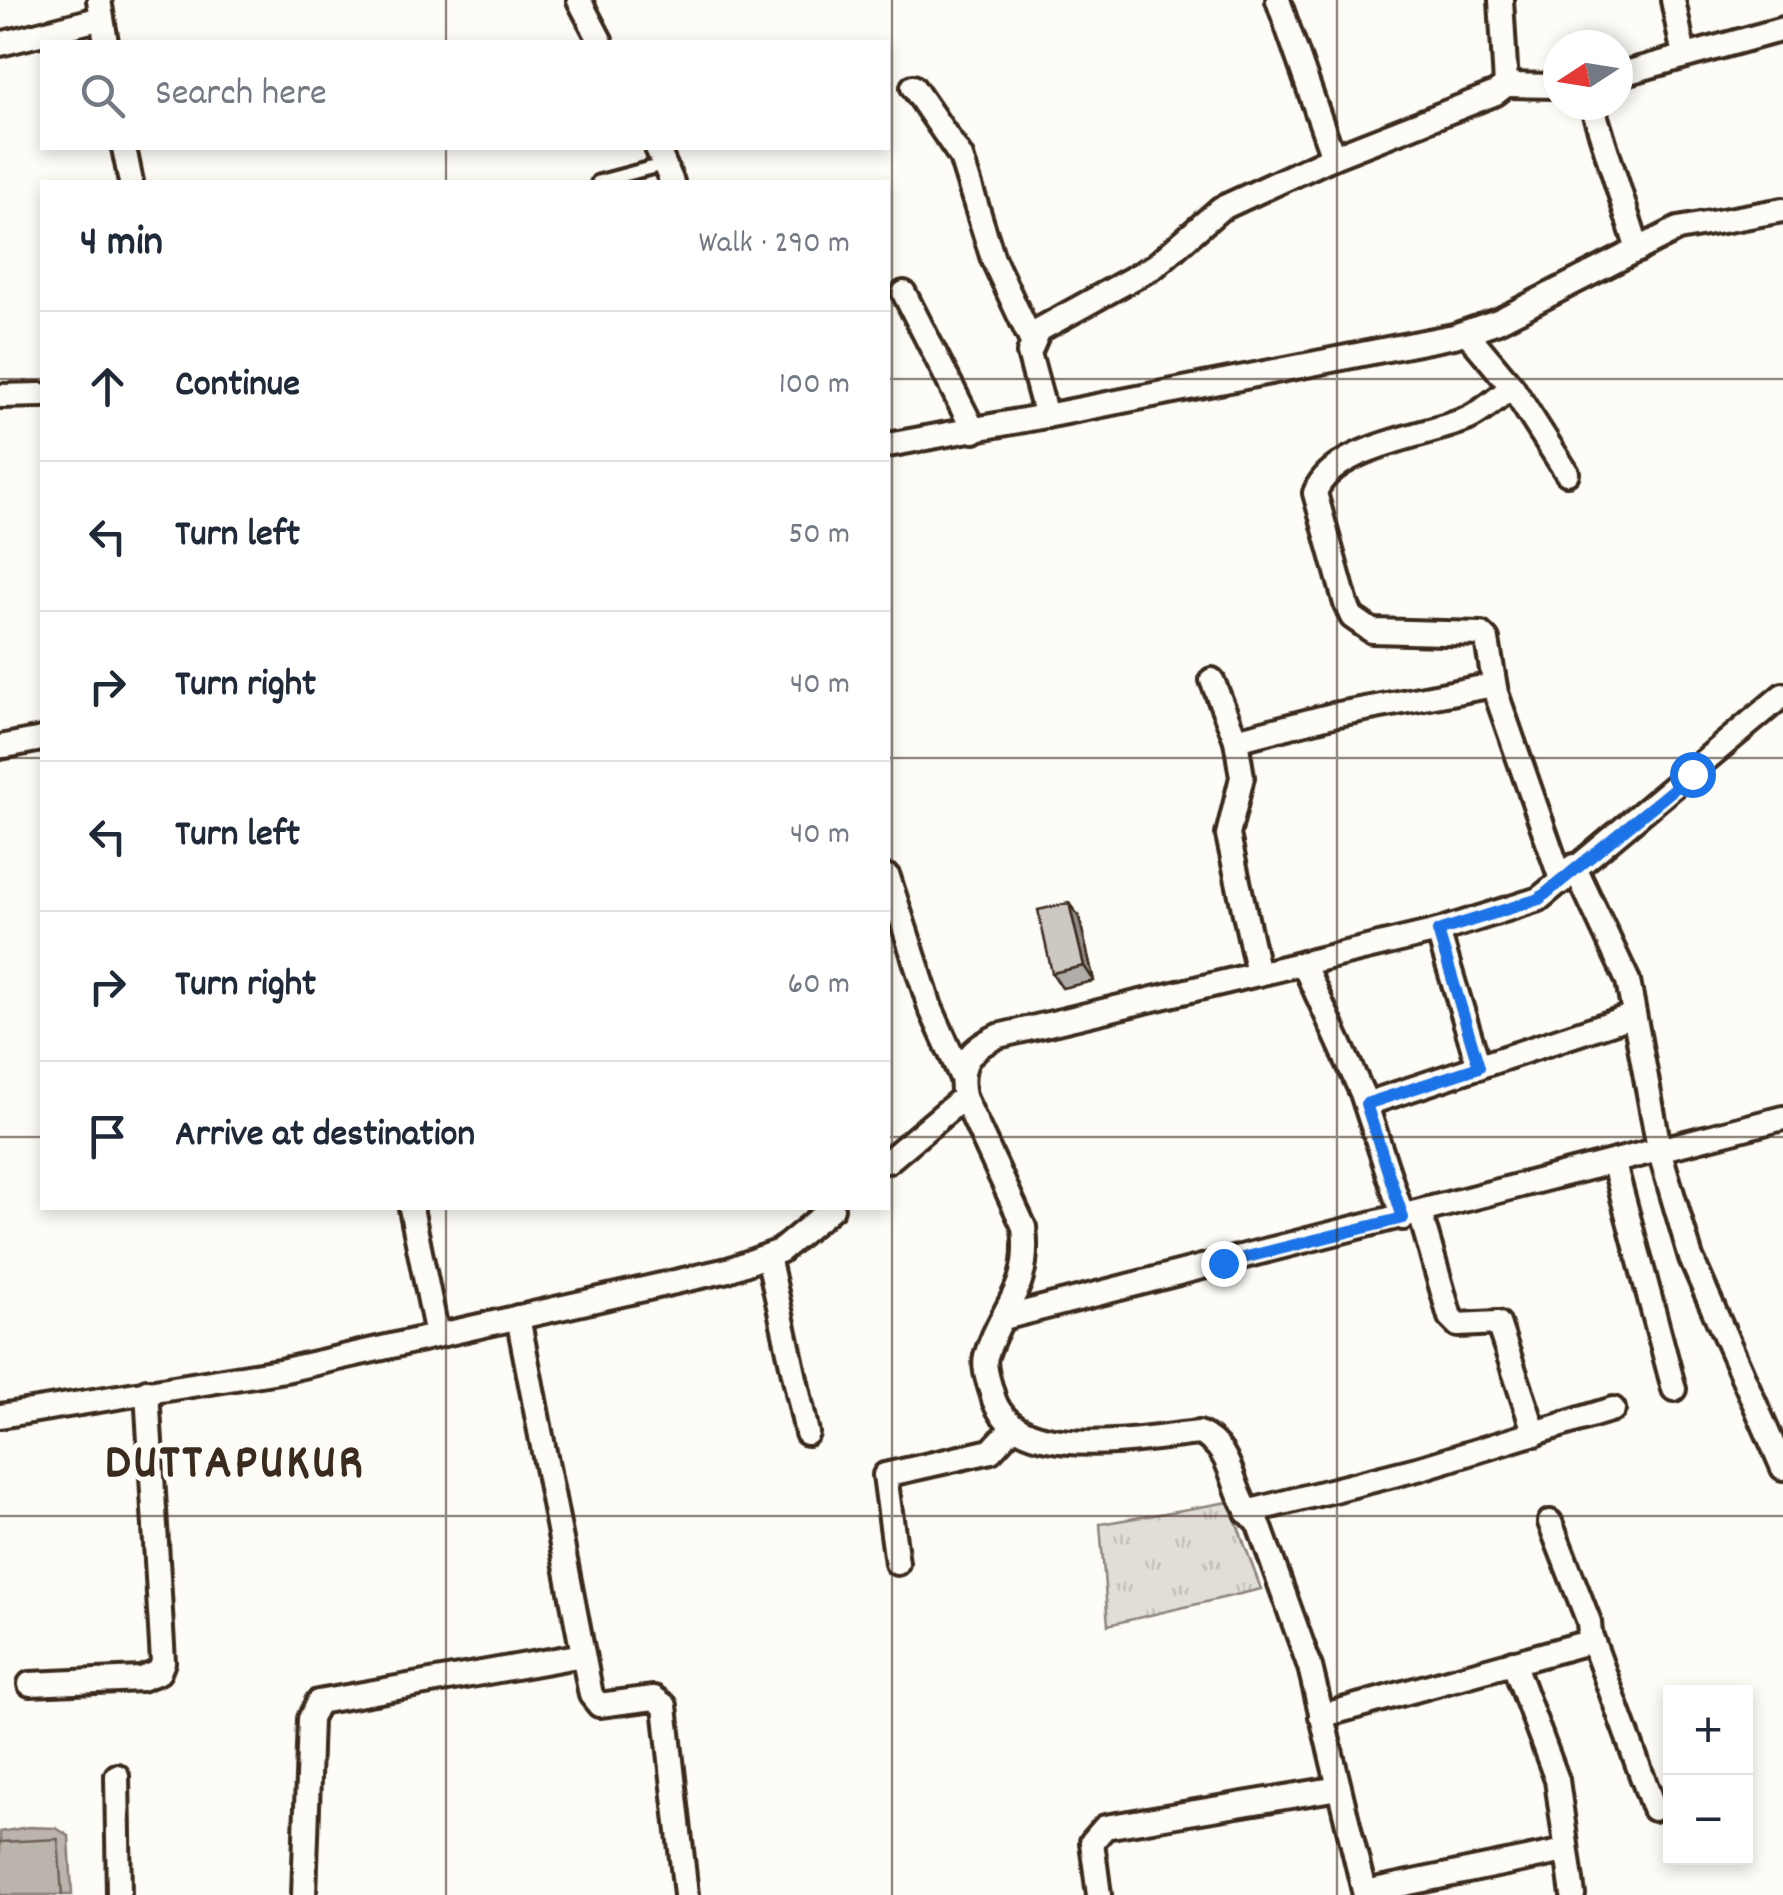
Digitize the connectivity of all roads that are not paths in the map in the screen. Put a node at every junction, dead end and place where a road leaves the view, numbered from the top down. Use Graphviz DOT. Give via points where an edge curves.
graph roads {
  1 [pos="579,0"];
  2 [pos="1278,0"];
  3 [pos="1501,0"];
  4 [pos="1674,0"];
  5 [pos="100,9"];
  6 [pos="1783,29"];
  7 [pos="106,40"];
  8 [pos="600,40"];
  9 [pos="0,44"];
  10 [pos="1684,56"];
  11 [pos="1633,71"];
  12 [pos="1506,85"];
  13 [pos="1543,86"];
  14 [pos="912,87"];
  15 [pos="1597,120"];
  16 [pos="124,150"];
  17 [pos="1334,157"];
  18 [pos="665,165"];
  19 [pos="130,180"];
  20 [pos="606,180"];
  21 [pos="1783,210"];
  22 [pos="1638,250"];
  23 [pos="904,293"];
  24 [pos="1467,332"];
  25 [pos="1031,340"];
  26 [pos="1512,387"];
  27 [pos="40,395"];
  28 [pos="0,396"];
  29 [pos="1046,416"];
  30 [pos="974,431"];
  31 [pos="890,445"];
  32 [pos="1567,473"];
  33 [pos="1212,680"];
  34 [pos="1494,684"];
  35 [pos="1783,695"];
  36 [pos="40,738"];
  37 [pos="1236,740"];
  38 [pos="0,747"];
  39 [pos="0,756"];
  40 [pos="1568,874"];
  41 [pos="890,883"];
  42 [pos="1438,931"];
  43 [pos="1304,963"];
  44 [pos="1258,974"];
  45 [pos="1634,1015"];
  46 [pos="1479,1067"];
  47 [pos="962,1086"];
  48 [pos="1366,1104"];
  49 [pos="1783,1118"];
  50 [pos="1660,1153"];
  51 [pos="890,1159"];
  52 [pos="1614,1164"];
  53 [pos="411,1210"];
  54 [pos="830,1210"];
  55 [pos="1412,1216"];
  56 [pos="768,1256"];
  57 [pos="518,1317"];
  58 [pos="1006,1317"];
  59 [pos="438,1335"];
  60 [pos="1674,1389"];
  61 [pos="147,1391"];
  62 [pos="1612,1410"];
  63 [pos="0,1416"];
  64 [pos="1012,1428"];
  65 [pos="807,1433"];
  66 [pos="1535,1434"];
  67 [pos="1783,1468"];
  68 [pos="1246,1512"];
  69 [pos="1550,1522"];
  70 [pos="898,1563"];
  71 [pos="1590,1634"];
  72 [pos="583,1654"];
  73 [pos="1512,1662"];
  74 [pos="30,1684"];
  75 [pos="1320,1716"];
  76 [pos="118,1776"];
  77 [pos="1339,1788"];
  78 [pos="1654,1809"];
  79 [pos="1565,1851"];
  80 [pos="1365,1893"];
  81 [pos="119,1895"];
  82 [pos="304,1895"];
  83 [pos="686,1895"];
  84 [pos="1100,1895"];
  85 [pos="1572,1895"];
  1 -- 8 [label="street"];
  2 -- 17 [label="street"];
  3 -- 12 [label="street"];
  4 -- 10 [label="street"];
  5 -- 7 [label="street"];
  5 -- 9 [label="street"];
  6 -- 10 [label="street"];
  10 -- 11 [label="street"];
  12 -- 13 [label="street"];
  12 -- 17 [label="street"];
  14 -- 25 [label="street" via="962,158 993,259"];
  15 -- 22 [label="street"];
  16 -- 19 [label="street"];
  17 -- 25 [label="street" via="1220,209 1155,266"];
  18 -- 20 [label="lane"];
  21 -- 22 [label="street" via="1700,222"];
  22 -- 24 [label="street"];
  23 -- 30 [label="street"];
  24 -- 26 [label="street"];
  24 -- 29 [label="street"];
  25 -- 29 [label="street"];
  26 -- 32 [label="street"];
  26 -- 34 [label="street" via="1472,417 1365,451 1321,480 1315,493 1352,618 1372,632 1481,634"];
  27 -- 28 [label="street"];
  29 -- 30 [label="street"];
  30 -- 31 [label="street"];
  33 -- 37 [label="street"];
  34 -- 37 [label="street"];
  34 -- 40 [label="street"];
  35 -- 40 [label="street"];
  36 -- 38 [label="street"];
  37 -- 44 [label="street" via="1242,789 1228,835"];
  38 -- 39 [label="street"];
  40 -- 42 [label="street" via="1539,899"];
  40 -- 45 [label="street" via="1623,964"];
  41 -- 47 [label="street"];
  42 -- 43 [label="street"];
  42 -- 46 [label="street"];
  43 -- 44 [label="street"];
  43 -- 48 [label="street"];
  44 -- 47 [label="street" via="998,1036 974,1047"];
  45 -- 46 [label="street"];
  45 -- 50 [label="street"];
  46 -- 48 [label="street"];
  47 -- 51 [label="street"];
  47 -- 58 [label="street" via="1024,1227 1024,1272"];
  48 -- 55 [label="street"];
  49 -- 50 [label="street"];
  50 -- 52 [label="street"];
  50 -- 67 [label="street" via="1698,1279"];
  52 -- 55 [label="street"];
  52 -- 60 [label="street"];
  53 -- 59 [label="street"];
  54 -- 56 [label="street"];
  55 -- 58 [label="street"];
  55 -- 66 [label="street" via="1450,1317 1458,1325 1498,1323"];
  56 -- 57 [label="street"];
  56 -- 65 [label="street"];
  57 -- 59 [label="street"];
  57 -- 72 [label="street"];
  58 -- 64 [label="street" via="984,1362 993,1400"];
  59 -- 61 [label="street" via="285,1370"];
  61 -- 63 [label="street"];
  61 -- 74 [label="street" via="163,1662 141,1679"];
  62 -- 66 [label="street"];
  64 -- 68 [label="street" via="1053,1442 1198,1433 1215,1440"];
  64 -- 70 [label="street" via="991,1451 885,1475"];
  66 -- 68 [label="street"];
  68 -- 75 [label="street" via="1258,1522 1310,1667"];
  69 -- 71 [label="street"];
  71 -- 73 [label="street" via="1585,1643"];
  71 -- 78 [label="street"];
  72 -- 82 [label="street" via="318,1702 310,1719"];
  72 -- 83 [label="street" via="599,1705 654,1698 665,1706"];
  73 -- 75 [label="street"];
  73 -- 79 [label="street" via="1554,1767"];
  75 -- 77 [label="street"];
  76 -- 81 [label="street"];
  77 -- 80 [label="street"];
  77 -- 84 [label="street" via="1104,1827 1092,1842"];
  79 -- 80 [label="street"];
  79 -- 85 [label="street"];
}
